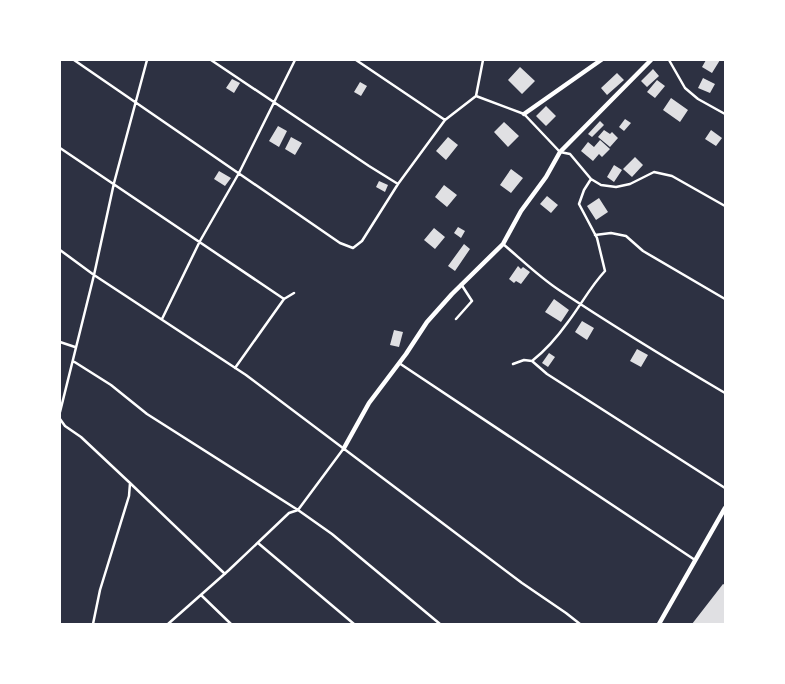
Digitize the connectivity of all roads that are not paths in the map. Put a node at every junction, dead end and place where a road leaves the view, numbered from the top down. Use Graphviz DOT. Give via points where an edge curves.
graph roads {
  1 [pos="74,60"];
  2 [pos="147,60"];
  3 [pos="211,60"];
  4 [pos="295,60"];
  5 [pos="356,60"];
  6 [pos="482,60"];
  7 [pos="601,60"];
  8 [pos="651,60"];
  9 [pos="668,60"];
  10 [pos="476,96"];
  11 [pos="136,101"];
  12 [pos="275,102"];
  13 [pos="524,114"];
  14 [pos="725,114"];
  15 [pos="445,120"];
  16 [pos="60,148"];
  17 [pos="560,152"];
  18 [pos="239,173"];
  19 [pos="591,179"];
  20 [pos="114,183"];
  21 [pos="398,184"];
  22 [pos="725,206"];
  23 [pos="595,235"];
  24 [pos="200,241"];
  25 [pos="503,244"];
  26 [pos="60,250"];
  27 [pos="94,275"];
  28 [pos="462,284"];
  29 [pos="294,293"];
  30 [pos="284,298"];
  31 [pos="725,299"];
  32 [pos="580,303"];
  33 [pos="456,318"];
  34 [pos="162,319"];
  35 [pos="60,342"];
  36 [pos="76,347"];
  37 [pos="73,361"];
  38 [pos="532,361"];
  39 [pos="399,363"];
  40 [pos="513,364"];
  41 [pos="235,368"];
  42 [pos="725,394"];
  43 [pos="60,412"];
  44 [pos="60,419"];
  45 [pos="344,448"];
  46 [pos="130,483"];
  47 [pos="725,488"];
  48 [pos="725,508"];
  49 [pos="298,510"];
  50 [pos="258,543"];
  51 [pos="695,560"];
  52 [pos="225,574"];
  53 [pos="201,595"];
  54 [pos="93,624"];
  55 [pos="168,624"];
  56 [pos="231,624"];
  57 [pos="354,624"];
  58 [pos="440,624"];
  59 [pos="580,624"];
  60 [pos="659,624"];
  1 -- 11 [label="lane"];
  2 -- 11 [label="lane"];
  3 -- 12 [label="lane"];
  4 -- 12 [label="lane"];
  5 -- 15 [label="lane"];
  6 -- 10 [label="lane"];
  7 -- 13 [label="street"];
  8 -- 17 [label="street"];
  9 -- 14 [label="lane" via="684,88"];
  10 -- 13 [label="lane"];
  10 -- 15 [label="lane"];
  11 -- 18 [label="lane"];
  11 -- 20 [label="lane"];
  12 -- 18 [label="lane"];
  12 -- 21 [label="lane"];
  13 -- 17 [label="lane"];
  15 -- 21 [label="lane"];
  16 -- 20 [label="lane"];
  17 -- 19 [label="lane" via="570,154"];
  17 -- 25 [label="street"];
  18 -- 21 [label="lane" via="340,243 353,248 362,241"];
  18 -- 24 [label="lane"];
  19 -- 22 [label="lane" via="616,188 654,172 672,176"];
  19 -- 23 [label="lane" via="578,204"];
  20 -- 24 [label="lane"];
  20 -- 27 [label="lane"];
  23 -- 31 [label="lane" via="611,232 626,236 643,251"];
  23 -- 32 [label="lane" via="605,271"];
  24 -- 30 [label="lane"];
  24 -- 34 [label="lane"];
  25 -- 28 [label="street"];
  25 -- 32 [label="lane" via="558,290"];
  26 -- 27 [label="lane"];
  27 -- 34 [label="lane"];
  27 -- 36 [label="lane"];
  28 -- 33 [label="lane" via="472,300"];
  28 -- 39 [label="street" via="428,322"];
  29 -- 30 [label="lane"];
  30 -- 41 [label="lane"];
  32 -- 38 [label="lane" via="569,321"];
  32 -- 42 [label="lane"];
  34 -- 41 [label="lane"];
  35 -- 36 [label="lane"];
  36 -- 37 [label="lane"];
  37 -- 43 [label="lane"];
  37 -- 49 [label="lane" via="111,384 147,414"];
  38 -- 40 [label="lane"];
  38 -- 47 [label="lane" via="546,374"];
  39 -- 45 [label="street" via="369,403"];
  39 -- 51 [label="lane"];
  41 -- 45 [label="lane"];
  44 -- 46 [label="lane"];
  45 -- 49 [label="lane"];
  45 -- 59 [label="lane" via="522,584"];
  46 -- 52 [label="lane"];
  46 -- 54 [label="lane"];
  48 -- 51 [label="street"];
  49 -- 50 [label="lane" via="289,514"];
  49 -- 58 [label="lane" via="361,557"];
  50 -- 52 [label="lane"];
  50 -- 57 [label="lane"];
  51 -- 60 [label="street"];
  52 -- 53 [label="lane"];
  53 -- 55 [label="lane"];
  53 -- 56 [label="lane"];
}
